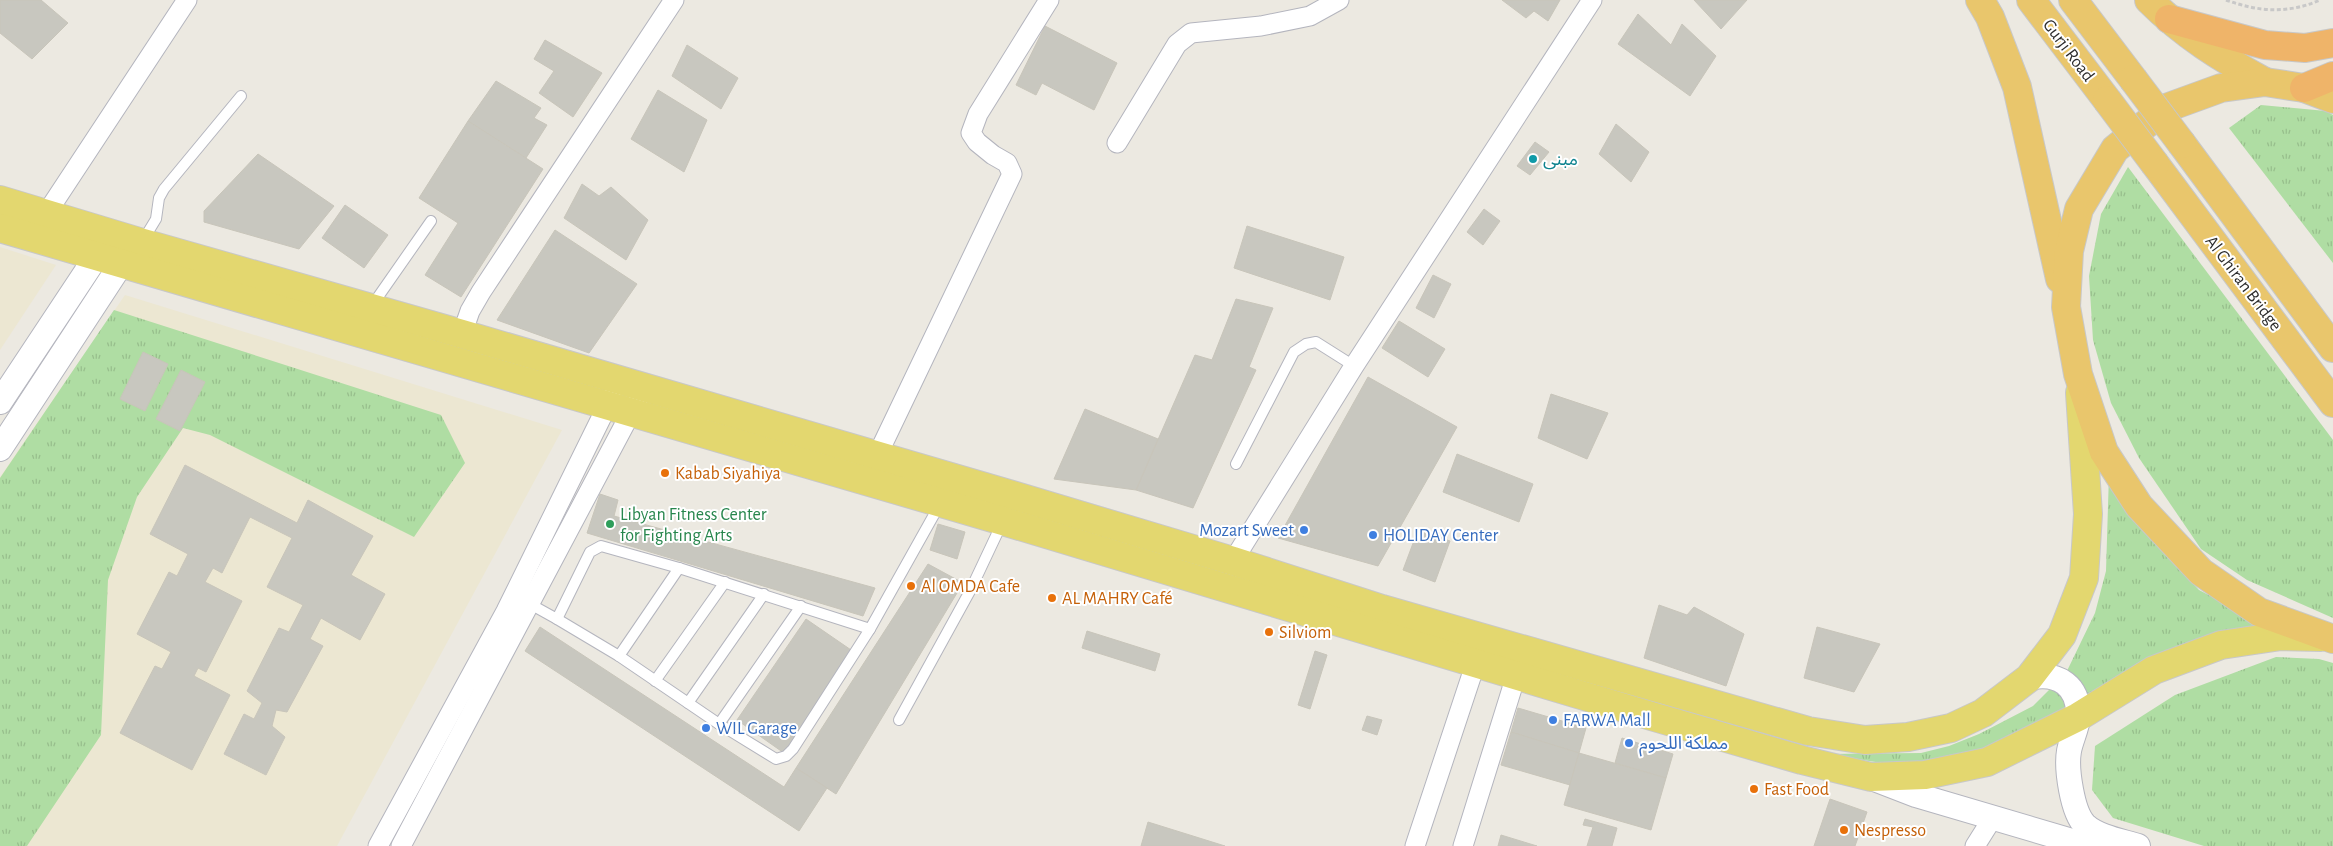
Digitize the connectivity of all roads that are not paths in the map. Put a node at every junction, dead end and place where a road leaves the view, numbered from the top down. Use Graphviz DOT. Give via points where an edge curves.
graph roads {
  1 [pos="187,0"];
  2 [pos="674,0"];
  3 [pos="1049,0"];
  4 [pos="1339,0"];
  5 [pos="1592,0"];
  6 [pos="1980,0"];
  7 [pos="2031,0"];
  8 [pos="2073,0"];
  9 [pos="2149,0"];
  10 [pos="2168,19"];
  11 [pos="2333,43"];
  12 [pos="2333,76"];
  13 [pos="2265,82"];
  14 [pos="2304,88"];
  15 [pos="241,96"];
  16 [pos="2333,98"];
  17 [pos="1117,143"];
  18 [pos="2182,144"];
  19 [pos="2155,164"];
  20 [pos="0,200"];
  21 [pos="46,214"];
  22 [pos="431,221"];
  23 [pos="0,228"];
  24 [pos="121,247"];
  25 [pos="2066,307"];
  26 [pos="371,308"];
  27 [pos="462,334"];
  28 [pos="2333,348"];
  29 [pos="1354,366"];
  30 [pos="2078,374"];
  31 [pos="625,396"];
  32 [pos="0,402"];
  33 [pos="2333,403"];
  34 [pos="0,449"];
  35 [pos="877,456"];
  36 [pos="1236,464"];
  37 [pos="941,504"];
  38 [pos="1003,521"];
  39 [pos="1233,561"];
  40 [pos="679,568"];
  41 [pos="725,582"];
  42 [pos="764,594"];
  43 [pos="801,606"];
  44 [pos="519,612"];
  45 [pos="557,619"];
  46 [pos="870,629"];
  47 [pos="2329,638"];
  48 [pos="1480,650"];
  49 [pos="619,656"];
  50 [pos="1520,662"];
  51 [pos="2029,678"];
  52 [pos="656,681"];
  53 [pos="688,702"];
  54 [pos="2078,717"];
  55 [pos="899,720"];
  56 [pos="719,724"];
  57 [pos="1871,777"];
  58 [pos="1992,819"];
  59 [pos="378,846"];
  60 [pos="401,846"];
  61 [pos="1416,846"];
  62 [pos="1463,846"];
  63 [pos="1975,846"];
  64 [pos="2089,846"];
  65 [pos="2138,846"];
  1 -- 21 [label="street"];
  2 -- 27 [label="street" via="481,292"];
  3 -- 35 [label="street" via="978,114 971,133 977,142 1007,163 1012,174"];
  4 -- 17 [label="street" via="1310,16 1261,26 1191,33 1177,44"];
  5 -- 29 [label="street"];
  6 -- 25 [label="highway" via="1990,17 2016,87"];
  7 -- 19 [label="highway, Gurji Road, bridge"];
  8 -- 18 [label="highway, Gurji Road, bridge"];
  9 -- 10 [label="highway"];
  10 -- 11 [label="highway" via="2265,45 2305,48"];
  10 -- 13 [label="highway" via="2217,56"];
  12 -- 14 [label="highway"];
  13 -- 14 [label="highway"];
  13 -- 25 [label="highway" via="2221,88 2166,108 2115,149 2079,209 2069,251"];
  14 -- 16 [label="highway"];
  15 -- 24 [label="lane" via="164,189 159,198 156,219"];
  18 -- 28 [label="highway, Al Ghiran Bridge"];
  19 -- 33 [label="highway, Al Ghiran Bridge"];
  20 -- 21 [label="main road"];
  21 -- 24 [label="main road"];
  22 -- 26 [label="lane"];
  23 -- 24 [label="main road"];
  24 -- 26 [label="main road"];
  24 -- 31 [label="main road"];
  24 -- 32 [label="street"];
  24 -- 34 [label="street"];
  25 -- 30 [label="highway"];
  26 -- 27 [label="main road"];
  27 -- 31 [label="main road"];
  29 -- 36 [label="lane" via="1316,342 1294,352"];
  29 -- 39 [label="street"];
  30 -- 47 [label="highway" via="2104,452 2139,506 2200,572 2259,612"];
  30 -- 51 [label="main road" via="2088,514 2084,578 2062,634"];
  31 -- 35 [label="main road"];
  31 -- 37 [label="main road"];
  31 -- 44 [label="street"];
  31 -- 44 [label="street"];
  35 -- 39 [label="main road"];
  37 -- 38 [label="main road"];
  37 -- 46 [label="lane"];
  38 -- 48 [label="main road"];
  38 -- 55 [label="lane" via="966,599"];
  39 -- 48 [label="main road" via="1382,609"];
  40 -- 41 [label="lane"];
  40 -- 45 [label="lane" via="597,546 590,552"];
  40 -- 49 [label="lane"];
  41 -- 42 [label="lane"];
  41 -- 52 [label="lane"];
  42 -- 43 [label="lane"];
  42 -- 53 [label="lane"];
  43 -- 46 [label="lane"];
  43 -- 56 [label="lane"];
  44 -- 45 [label="lane"];
  44 -- 59 [label="street"];
  44 -- 60 [label="street"];
  45 -- 49 [label="lane"];
  46 -- 56 [label="lane" via="786,756 776,759"];
  47 -- 54 [label="main road" via="2281,636 2221,645 2154,670"];
  48 -- 50 [label="main road"];
  48 -- 61 [label="street"];
  49 -- 52 [label="lane"];
  50 -- 51 [label="main road" via="1808,731 1865,740 1908,737 1951,728 1983,713"];
  50 -- 57 [label="main road" via="1802,760"];
  50 -- 62 [label="street"];
  51 -- 54 [label="street" via="2052,676 2062,681 2078,701"];
  52 -- 53 [label="lane"];
  53 -- 56 [label="lane"];
  54 -- 57 [label="main road" via="1987,762 1925,775"];
  54 -- 65 [label="street" via="2069,751 2069,769 2078,813 2085,825"];
  57 -- 58 [label="street"];
  58 -- 63 [label="street"];
  58 -- 64 [label="street"];
}
